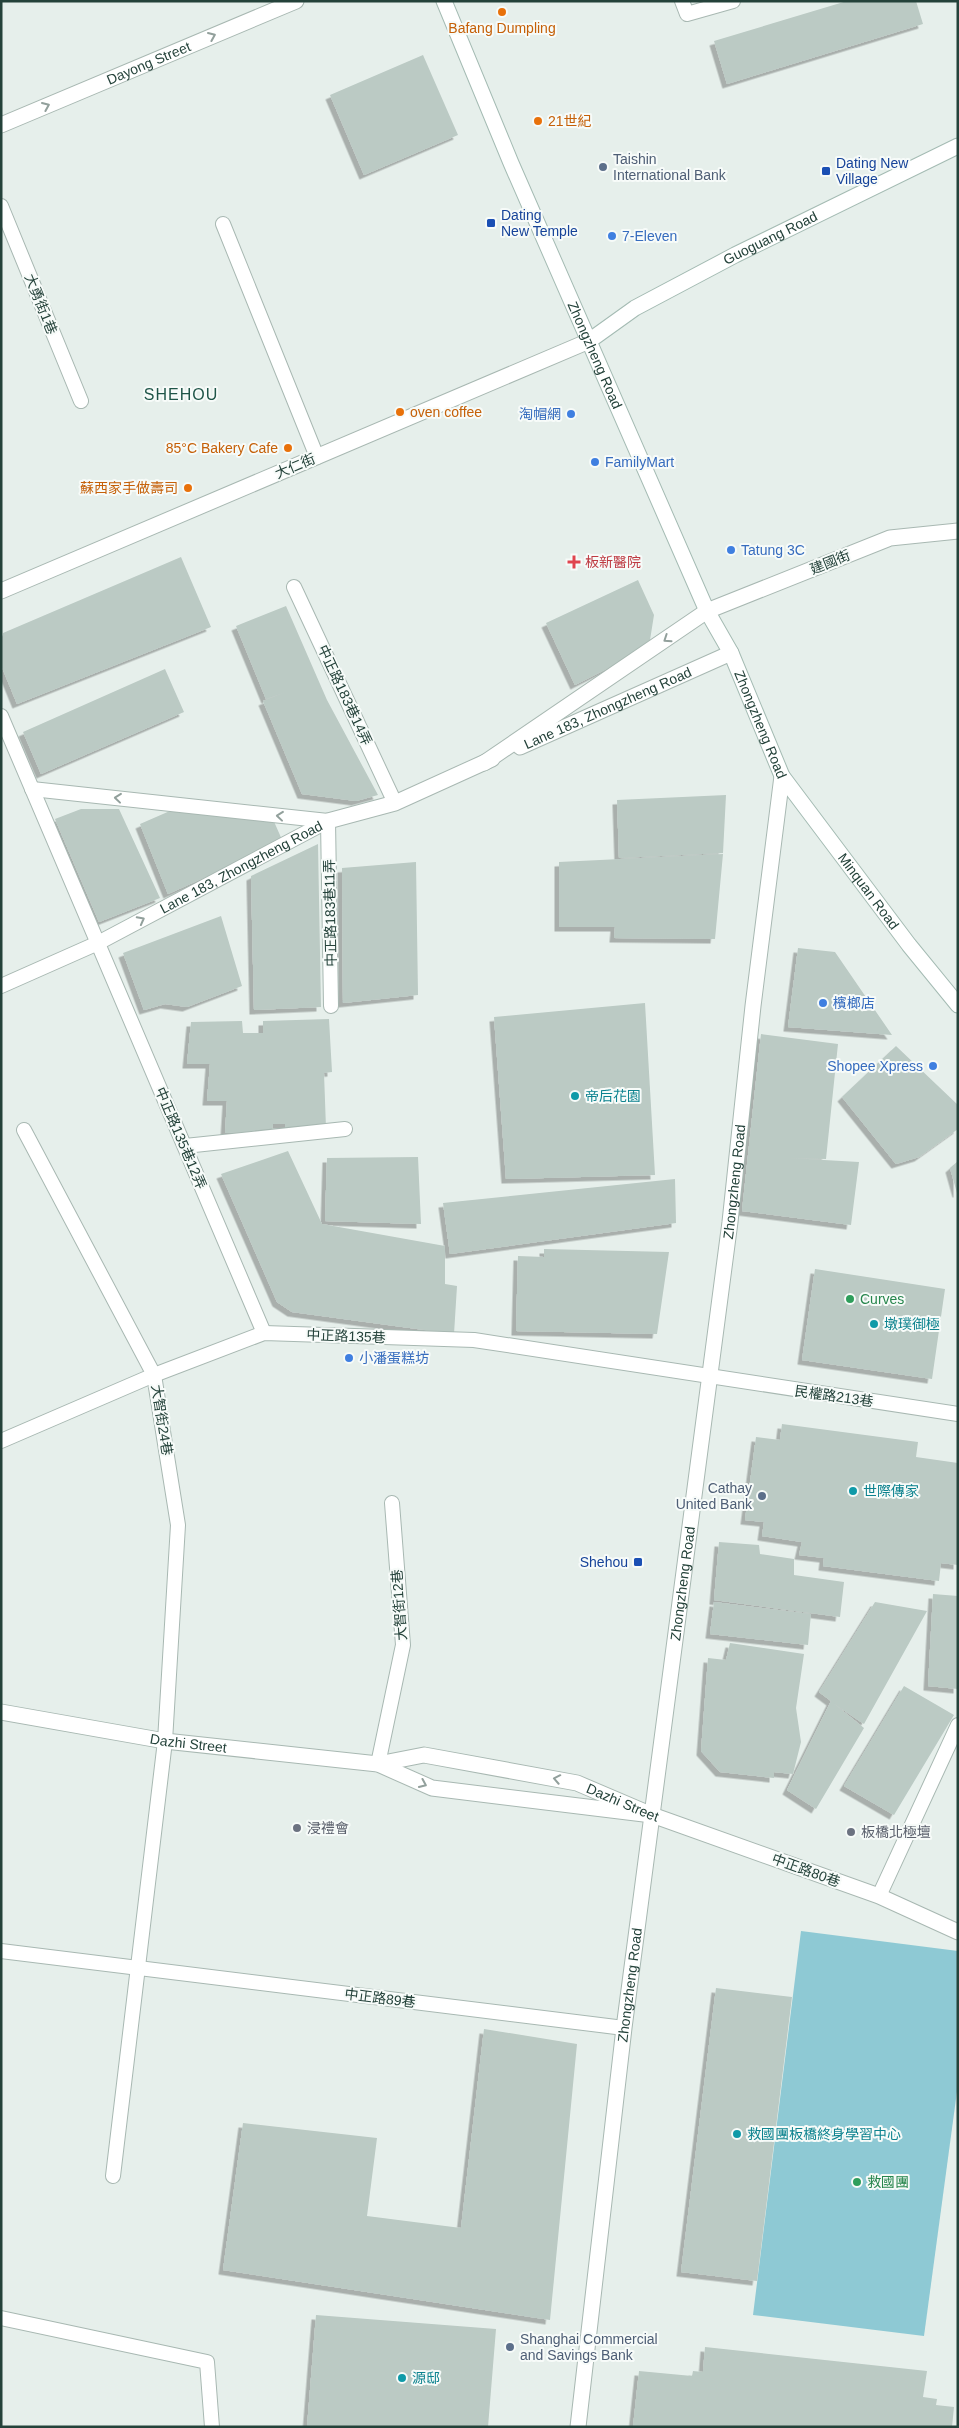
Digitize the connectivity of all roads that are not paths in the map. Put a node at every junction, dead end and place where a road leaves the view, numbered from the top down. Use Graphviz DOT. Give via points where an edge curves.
graph roads {
  1 [pos="296,1"];
  2 [pos="444,1"];
  3 [pos="682,1"];
  4 [pos="734,1"];
  5 [pos="1,125"];
  6 [pos="958,146"];
  7 [pos="1,206"];
  8 [pos="223,224"];
  9 [pos="589,341"];
  10 [pos="81,402"];
  11 [pos="318,457"];
  12 [pos="958,532"];
  13 [pos="294,587"];
  14 [pos="1,591"];
  15 [pos="707,611"];
  16 [pos="731,653"];
  17 [pos="1,716"];
  18 [pos="484,763"];
  19 [pos="782,776"];
  20 [pos="32,789"];
  21 [pos="395,803"];
  22 [pos="328,821"];
  23 [pos="98,943"];
  24 [pos="1,986"];
  25 [pos="958,1005"];
  26 [pos="331,1006"];
  27 [pos="345,1129"];
  28 [pos="24,1130"];
  29 [pos="185,1146"];
  30 [pos="264,1333"];
  31 [pos="154,1375"];
  32 [pos="710,1378"];
  33 [pos="958,1414"];
  34 [pos="1,1441"];
  35 [pos="392,1503"];
  36 [pos="1,1712"];
  37 [pos="958,1725"];
  38 [pos="165,1741"];
  39 [pos="378,1764"];
  40 [pos="652,1815"];
  41 [pos="879,1896"];
  42 [pos="958,1932"];
  43 [pos="1,1951"];
  44 [pos="136,1967"];
  45 [pos="624,2028"];
  46 [pos="113,2176"];
  47 [pos="1,2318"];
  48 [pos="212,2427"];
  49 [pos="578,2427"];
  5 -- 1 [label="street, Dayong Street, one-way"];
  2 -- 9 [label="street, Zhongzheng Road"];
  3 -- 4 [label="lane" via="687,14"];
  6 -- 9 [label="street, Guoguang Road" via="734,254 635,308"];
  7 -- 10 [label="lane, 大勇街1巷"];
  8 -- 11 [label="lane"];
  9 -- 11 [label="street, 大仁街"];
  9 -- 15 [label="street, Zhongzheng Road"];
  11 -- 14 [label="street, 大仁街"];
  12 -- 15 [label="street, 建國街" via="890,538"];
  13 -- 21 [label="lane, 中正路183巷14弄"];
  15 -- 16 [label="street, Zhongzheng Road"];
  15 -- 18 [label="street, Lane 183, Zhongzheng Road, one-way"];
  16 -- 18 [label="street, Lane 183, Zhongzheng Road"];
  16 -- 19 [label="street, Zhongzheng Road"];
  17 -- 20 [label="lane, 中正路135巷12弄"];
  18 -- 21 [label="street, Lane 183, Zhongzheng Road"];
  19 -- 25 [label="street, Minquan Road"];
  19 -- 32 [label="street, Zhongzheng Road"];
  22 -- 20 [label="lane, one-way"];
  20 -- 23 [label="lane, 中正路135巷12弄"];
  21 -- 22 [label="street, Lane 183, Zhongzheng Road"];
  23 -- 22 [label="lane, Lane 183, Zhongzheng Road, one-way"];
  22 -- 26 [label="lane, 中正路183巷11弄"];
  23 -- 24 [label="lane, Lane 183, Zhongzheng Road"];
  23 -- 29 [label="lane, 中正路135巷12弄"];
  27 -- 29 [label="lane"];
  28 -- 31 [label="lane, 大智街24巷"];
  29 -- 30 [label="lane, 中正路135巷12弄"];
  30 -- 31 [label="lane, 中正路135巷"];
  30 -- 32 [label="lane, 中正路135巷" via="474,1340"];
  31 -- 34 [label="lane, 中正路135巷"];
  31 -- 38 [label="lane, 大智街24巷" via="178,1525"];
  32 -- 33 [label="lane, 民權路213巷"];
  32 -- 40 [label="street, Zhongzheng Road"];
  35 -- 39 [label="lane, 大智街12巷" via="403,1645"];
  36 -- 38 [label="street, Dazhi Street"];
  37 -- 41 [label="lane"];
  38 -- 39 [label="street, Dazhi Street"];
  38 -- 44 [label="lane"];
  39 -- 40 [label="street, Dazhi Street, one-way" via="432,1788"];
  40 -- 39 [label="street, Dazhi Street, one-way" via="577,1783 476,1763 424,1755"];
  40 -- 41 [label="street, 中正路80巷"];
  40 -- 45 [label="street, Zhongzheng Road"];
  41 -- 42 [label="street, 中正路80巷"];
  43 -- 44 [label="lane, 中正路89巷"];
  44 -- 45 [label="lane, 中正路89巷"];
  44 -- 46 [label="lane"];
  45 -- 49 [label="street, Zhongzheng Road"];
  47 -- 48 [label="lane" via="207,2362"];
}
